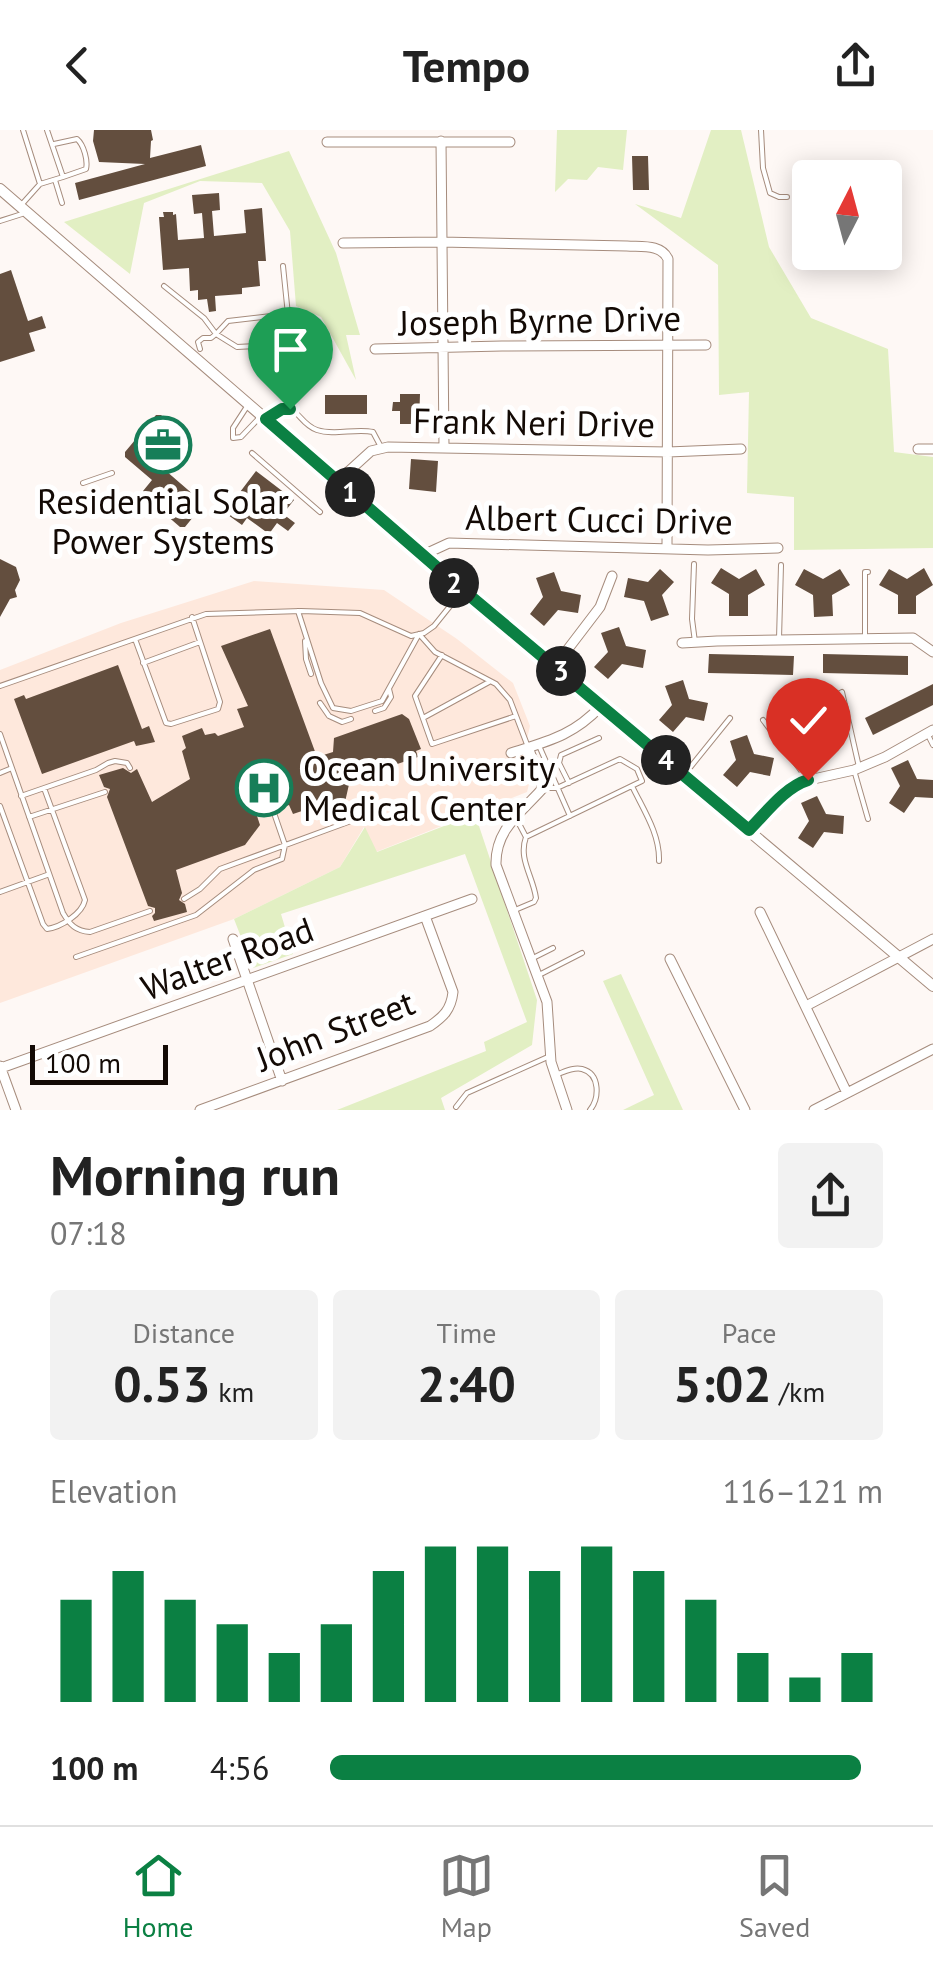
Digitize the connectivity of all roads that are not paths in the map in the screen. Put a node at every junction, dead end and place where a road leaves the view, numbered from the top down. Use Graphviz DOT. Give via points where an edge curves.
graph roads {
  1 [pos="23,130"];
  2 [pos="48,130"];
  3 [pos="761,130"];
  4 [pos="441,141"];
  5 [pos="327,142"];
  6 [pos="510,142"];
  7 [pos="53,145"];
  8 [pos="63,177"];
  9 [pos="54,180"];
  10 [pos="40,184"];
  11 [pos="0,190"];
  12 [pos="788,197"];
  13 [pos="62,203"];
  14 [pos="23,209"];
  15 [pos="0,221"];
  16 [pos="440,242"];
  17 [pos="343,243"];
  18 [pos="283,266"];
  19 [pos="164,286"];
  20 [pos="288,314"];
  21 [pos="213,336"];
  22 [pos="706,345"];
  23 [pos="669,347"];
  24 [pos="442,348"];
  25 [pos="375,350"];
  26 [pos="196,352"];
  27 [pos="249,404"];
  28 [pos="264,417"];
  29 [pos="444,447"];
  30 [pos="381,448"];
  31 [pos="742,449"];
  32 [pos="918,449"];
  33 [pos="933,450"];
  34 [pos="668,452"];
  35 [pos="252,453"];
  36 [pos="112,473"];
  37 [pos="338,482"];
  38 [pos="83,483"];
  39 [pos="320,512"];
  40 [pos="666,547"];
  41 [pos="778,548"];
  42 [pos="423,555"];
  43 [pos="694,564"];
  44 [pos="782,565"];
  45 [pos="868,572"];
  46 [pos="612,576"];
  47 [pos="463,590"];
  48 [pos="298,611"];
  49 [pos="192,618"];
  50 [pos="419,634"];
  51 [pos="306,637"];
  52 [pos="135,638"];
  53 [pos="865,638"];
  54 [pos="779,640"];
  55 [pos="200,642"];
  56 [pos="695,642"];
  57 [pos="682,644"];
  58 [pos="933,652"];
  59 [pos="442,655"];
  60 [pos="144,662"];
  61 [pos="555,666"];
  62 [pos="311,674"];
  63 [pos="490,681"];
  64 [pos="0,686"];
  65 [pos="389,688"];
  66 [pos="831,699"];
  67 [pos="320,704"];
  68 [pos="602,706"];
  69 [pos="376,711"];
  70 [pos="516,716"];
  71 [pos="423,718"];
  72 [pos="730,718"];
  73 [pos="351,719"];
  74 [pos="764,720"];
  75 [pos="930,732"];
  76 [pos="0,734"];
  77 [pos="599,738"];
  78 [pos="533,745"];
  79 [pos="933,745"];
  80 [pos="512,753"];
  81 [pos="12,768"];
  82 [pos="130,768"];
  83 [pos="856,768"];
  84 [pos="0,773"];
  85 [pos="684,775"];
  86 [pos="808,780"];
  87 [pos="570,782"];
  88 [pos="632,786"];
  89 [pos="44,788"];
  90 [pos="543,788"];
  91 [pos="557,788"];
  92 [pos="106,792"];
  93 [pos="21,796"];
  94 [pos="0,806"];
  95 [pos="52,809"];
  96 [pos="274,814"];
  97 [pos="370,814"];
  98 [pos="570,816"];
  99 [pos="29,818"];
  100 [pos="516,818"];
  101 [pos="868,818"];
  102 [pos="749,830"];
  103 [pos="526,837"];
  104 [pos="285,845"];
  105 [pos="659,861"];
  106 [pos="49,874"];
  107 [pos="28,882"];
  108 [pos="0,892"];
  109 [pos="184,898"];
  110 [pos="472,898"];
  111 [pos="150,911"];
  112 [pos="513,911"];
  113 [pos="760,912"];
  114 [pos="425,916"];
  115 [pos="67,920"];
  116 [pos="233,938"];
  117 [pos="933,939"];
  118 [pos="553,948"];
  119 [pos="582,953"];
  120 [pos="76,957"];
  121 [pos="899,957"];
  122 [pos="531,959"];
  123 [pos="670,959"];
  124 [pos="538,976"];
  125 [pos="247,981"];
  126 [pos="933,986"];
  127 [pos="806,1006"];
  128 [pos="933,1048"];
  129 [pos="550,1056"];
  130 [pos="0,1067"];
  131 [pos="554,1074"];
  132 [pos="282,1080"];
  133 [pos="848,1092"];
  134 [pos="456,1107"];
  135 [pos="16,1110"];
  136 [pos="200,1110"];
  137 [pos="566,1110"];
  138 [pos="590,1110"];
  139 [pos="744,1110"];
  140 [pos="814,1110"];
  1 -- 10 [label="lane"];
  2 -- 7 [label="lane"];
  3 -- 12 [label="lane" via="765,181 770,193"];
  4 -- 5 [label="street"];
  4 -- 6 [label="street"];
  4 -- 16 [label="street"];
  7 -- 8 [label="lane"];
  7 -- 8 [label="lane" via="80,142 87,162 86,169"];
  8 -- 9 [label="lane"];
  9 -- 10 [label="lane"];
  9 -- 13 [label="lane"];
  10 -- 14 [label="lane"];
  11 -- 14 [label="street"];
  14 -- 15 [label="lane"];
  14 -- 26 [label="street"];
  16 -- 17 [label="street"];
  16 -- 23 [label="street" via="658,248 668,259"];
  16 -- 24 [label="street"];
  18 -- 20 [label="lane"];
  19 -- 21 [label="lane" via="204,318"];
  20 -- 21 [label="lane" via="228,321"];
  20 -- 21 [label="lane" via="290,344 237,347"];
  21 -- 26 [label="lane" via="198,342"];
  22 -- 23 [label="street, Joseph Byrne Drive"];
  23 -- 24 [label="street, Joseph Byrne Drive"];
  23 -- 34 [label="street"];
  24 -- 25 [label="street, Joseph Byrne Drive"];
  24 -- 29 [label="street"];
  26 -- 27 [label="street"];
  27 -- 28 [label="street"];
  27 -- 28 [label="lane" via="233,438"];
  28 -- 30 [label="lane" via="290,409 317,430 374,432"];
  28 -- 37 [label="street"];
  29 -- 30 [label="street, Frank Neri Drive"];
  29 -- 34 [label="street, Frank Neri Drive"];
  30 -- 37 [label="street, Frank Neri Drive"];
  31 -- 34 [label="street, Frank Neri Drive"];
  32 -- 33 [label="street"];
  34 -- 40 [label="street"];
  35 -- 39 [label="lane"];
  36 -- 38 [label="lane"];
  37 -- 42 [label="street"];
  40 -- 41 [label="street, Albert Cucci Drive"];
  40 -- 42 [label="street, Albert Cucci Drive" via="450,542"];
  42 -- 47 [label="street"];
  43 -- 56 [label="lane"];
  44 -- 54 [label="lane"];
  45 -- 53 [label="lane"];
  46 -- 61 [label="street" via="600,607"];
  47 -- 50 [label="lane"];
  47 -- 61 [label="street"];
  48 -- 49 [label="lane"];
  48 -- 50 [label="lane" via="360,613"];
  48 -- 51 [label="lane"];
  49 -- 52 [label="lane"];
  49 -- 55 [label="lane"];
  50 -- 59 [label="lane"];
  50 -- 65 [label="lane"];
  51 -- 62 [label="lane"];
  51 -- 65 [label="lane" via="333,708 351,711 382,701"];
  52 -- 60 [label="lane"];
  52 -- 64 [label="lane"];
  53 -- 54 [label="street"];
  53 -- 58 [label="street" via="913,638"];
  54 -- 56 [label="street"];
  55 -- 60 [label="lane"];
  55 -- 60 [label="lane" via="218,709 171,724 164,720"];
  56 -- 57 [label="street"];
  59 -- 63 [label="lane"];
  59 -- 71 [label="lane" via="415,696"];
  61 -- 68 [label="street"];
  63 -- 70 [label="lane"];
  63 -- 71 [label="lane"];
  65 -- 69 [label="lane" via="384,708"];
  66 -- 83 [label="lane" via="842,692"];
  67 -- 73 [label="lane" via="328,716"];
  68 -- 78 [label="street" via="572,731"];
  68 -- 85 [label="street"];
  70 -- 71 [label="lane" via="432,744"];
  70 -- 78 [label="lane"];
  72 -- 85 [label="lane"];
  74 -- 86 [label="lane"];
  75 -- 79 [label="lane"];
  75 -- 83 [label="street"];
  76 -- 81 [label="lane"];
  77 -- 87 [label="lane" via="561,756"];
  78 -- 80 [label="street"];
  78 -- 90 [label="street"];
  78 -- 91 [label="lane"];
  81 -- 84 [label="lane"];
  81 -- 93 [label="lane"];
  82 -- 89 [label="lane" via="115,762"];
  83 -- 86 [label="street"];
  83 -- 101 [label="lane"];
  85 -- 102 [label="street"];
  86 -- 102 [label="street"];
  87 -- 88 [label="lane" via="620,759 638,769 642,781"];
  87 -- 91 [label="lane"];
  88 -- 98 [label="lane"];
  88 -- 105 [label="lane" via="655,833"];
  89 -- 93 [label="lane"];
  89 -- 95 [label="lane"];
  90 -- 91 [label="lane"];
  90 -- 100 [label="street"];
  91 -- 98 [label="lane"];
  92 -- 95 [label="lane"];
  93 -- 99 [label="lane"];
  94 -- 107 [label="lane"];
  95 -- 99 [label="lane"];
  95 -- 115 [label="lane" via="85,900"];
  96 -- 104 [label="lane"];
  97 -- 104 [label="lane"];
  98 -- 103 [label="lane"];
  99 -- 106 [label="lane"];
  100 -- 103 [label="lane"];
  100 -- 112 [label="street" via="496,850"];
  102 -- 121 [label="street"];
  103 -- 112 [label="lane" via="522,857 536,898"];
  104 -- 109 [label="lane" via="220,869"];
  104 -- 120 [label="lane" via="282,859 254,870 196,916"];
  106 -- 107 [label="lane"];
  106 -- 115 [label="lane"];
  107 -- 108 [label="lane"];
  107 -- 115 [label="lane" via="42,924 53,928"];
  110 -- 114 [label="street, Walter Road"];
  111 -- 115 [label="lane" via="90,932"];
  112 -- 122 [label="street"];
  113 -- 127 [label="street"];
  114 -- 125 [label="street, Walter Road"];
  114 -- 132 [label="street, John Street" via="453,992 443,1017"];
  116 -- 125 [label="street"];
  117 -- 121 [label="street"];
  118 -- 122 [label="lane"];
  119 -- 124 [label="lane"];
  121 -- 126 [label="street"];
  121 -- 127 [label="street"];
  122 -- 124 [label="street"];
  123 -- 139 [label="street"];
  124 -- 129 [label="street" via="547,1002"];
  125 -- 130 [label="street, Walter Road"];
  125 -- 132 [label="street"];
  127 -- 133 [label="street"];
  128 -- 133 [label="street"];
  129 -- 131 [label="street"];
  129 -- 134 [label="lane" via="467,1093"];
  130 -- 135 [label="street"];
  131 -- 137 [label="street"];
  131 -- 138 [label="lane" via="590,1074 598,1090"];
  132 -- 136 [label="street, John Street"];
  133 -- 140 [label="street"];
}
